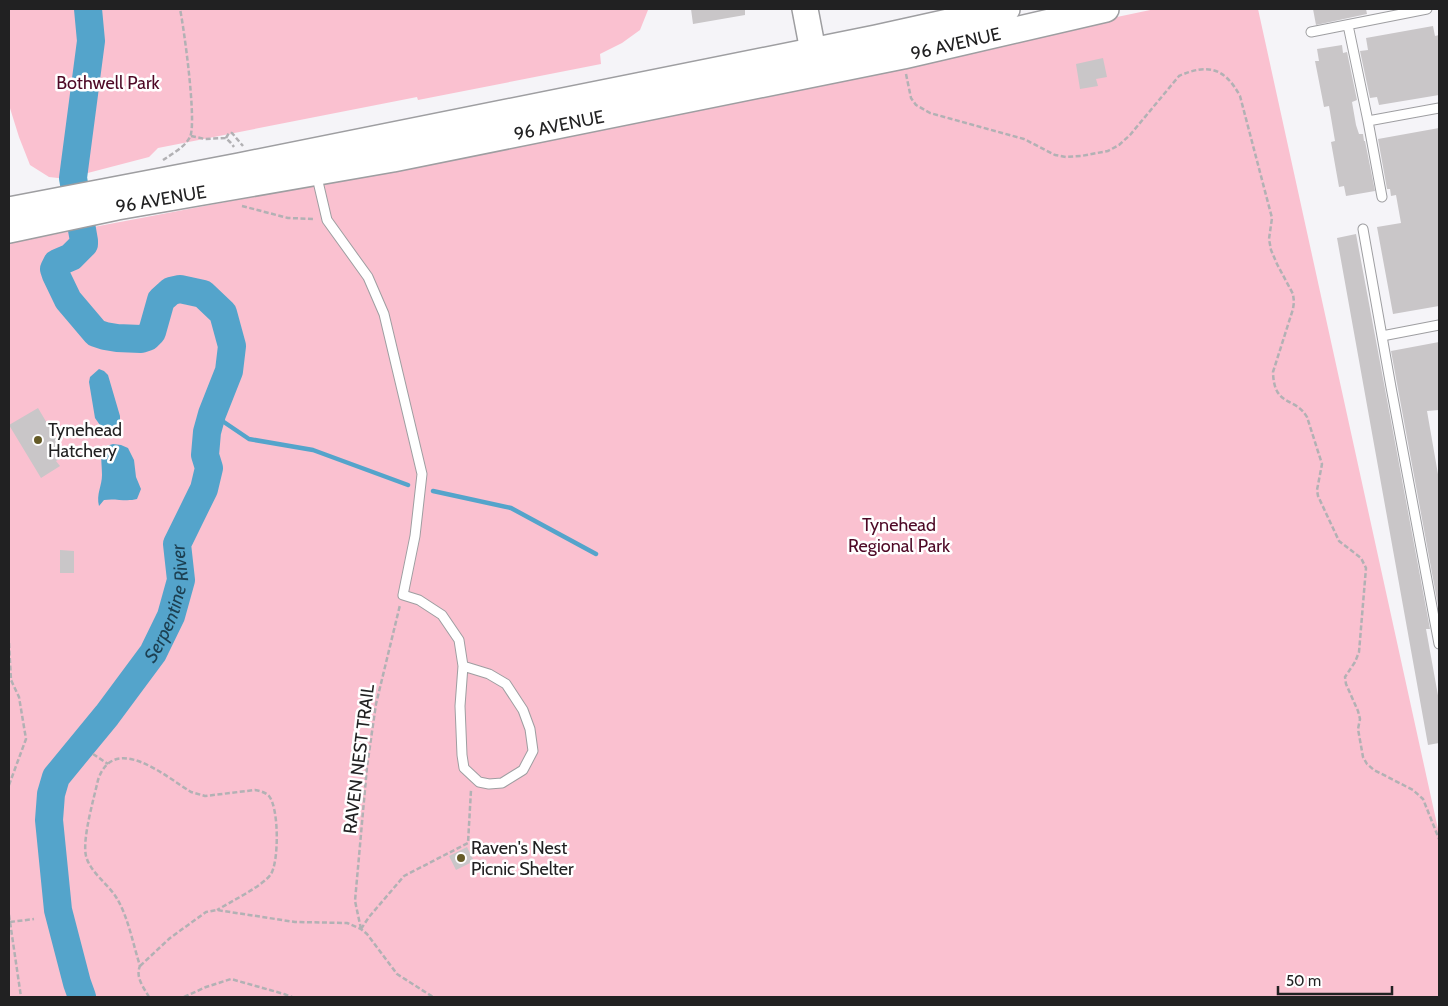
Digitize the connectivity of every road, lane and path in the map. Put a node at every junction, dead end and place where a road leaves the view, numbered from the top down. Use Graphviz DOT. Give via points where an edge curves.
graph roads {
  1 [pos="180,9"];
  2 [pos="805,9"];
  3 [pos="1007,9"];
  4 [pos="1106,9"];
  5 [pos="1427,9"];
  6 [pos="1348,25"];
  7 [pos="1311,32"];
  8 [pos="813,51"];
  9 [pos="906,72"];
  10 [pos="784,80"];
  11 [pos="1439,108"];
  12 [pos="1368,121"];
  13 [pos="191,136"];
  14 [pos="234,149"];
  15 [pos="157,163"];
  16 [pos="316,173"];
  17 [pos="1382,197"];
  18 [pos="115,198"];
  19 [pos="237,205"];
  20 [pos="9,210"];
  21 [pos="50,211"];
  22 [pos="327,220"];
  23 [pos="1363,229"];
  24 [pos="9,230"];
  25 [pos="1439,325"];
  26 [pos="1382,336"];
  27 [pos="403,595"];
  28 [pos="9,643"];
  29 [pos="1439,644"];
  30 [pos="463,666"];
  31 [pos="94,754"];
  32 [pos="108,764"];
  33 [pos="477,781"];
  34 [pos="9,785"];
  35 [pos="1439,839"];
  36 [pos="217,910"];
  37 [pos="9,915"];
  38 [pos="34,919"];
  39 [pos="10,922"];
  40 [pos="362,928"];
  41 [pos="10,935"];
  42 [pos="140,966"];
  43 [pos="21,997"];
  44 [pos="149,997"];
  45 [pos="184,997"];
  46 [pos="292,997"];
  47 [pos="433,997"];
  1 -- 13 [label="path" via="191,98"];
  2 -- 8 [label="main road"];
  3 -- 8 [label="main road, 96 AVENUE"];
  4 -- 10 [label="main road, 96 AVENUE"];
  5 -- 6 [label="lane"];
  6 -- 7 [label="lane"];
  6 -- 12 [label="lane"];
  8 -- 10 [label="main road"];
  8 -- 18 [label="main road, 96 AVENUE" via="239,166"];
  9 -- 35 [label="path" via="911,98 930,114 1024,139 1066,157 1108,151 1119,144 1179,76 1190,71 1211,69 1234,86 1240,96 1272,218 1271,250 1293,294 1293,310 1273,372 1273,382 1280,396 1307,417 1322,464 1318,496 1339,541 1361,558 1366,568 1359,652 1345,677 1360,719 1358,729 1363,757 1374,770 1413,790 1422,799"];
  10 -- 16 [label="main road, 96 AVENUE"];
  11 -- 12 [label="lane"];
  12 -- 17 [label="lane"];
  13 -- 14 [label="path" via="226,138"];
  13 -- 15 [label="path"];
  16 -- 18 [label="main road, 96 AVENUE"];
  16 -- 22 [label="lane"];
  18 -- 21 [label="main road, 96 AVENUE"];
  19 -- 22 [label="path" via="288,218"];
  20 -- 21 [label="main road, 96 AVENUE"];
  21 -- 24 [label="main road, 96 AVENUE"];
  22 -- 27 [label="lane" via="368,277 384,314 422,474 415,536"];
  23 -- 26 [label="lane"];
  25 -- 26 [label="lane"];
  26 -- 29 [label="lane"];
  27 -- 30 [label="lane" via="419,600 442,615 459,640"];
  27 -- 40 [label="path, RAVEN NEST TRAIL" via="376,704 367,767 355,901"];
  28 -- 34 [label="path" via="11,680 19,697 26,739"];
  30 -- 33 [label="lane" via="460,706 462,755 464,768"];
  30 -- 33 [label="lane" via="489,674 506,684 523,710 533,751 524,770 502,783"];
  31 -- 32 [label="path"];
  32 -- 36 [label="path" via="122,757 135,759 191,792 205,796 255,790 268,795 277,838 276,862 271,875 262,884"];
  32 -- 42 [label="path" via="101,770 98,780 85,844 86,855 89,864 116,897"];
  33 -- 40 [label="path" via="471,787 468,843 404,876"];
  36 -- 40 [label="path" via="296,922 347,923"];
  36 -- 42 [label="path" via="206,912 170,938"];
  37 -- 39 [label="path"];
  38 -- 39 [label="path"];
  39 -- 41 [label="path"];
  40 -- 47 [label="path" via="397,974"];
  41 -- 43 [label="path"];
  42 -- 44 [label="path" via="138,977"];
  45 -- 46 [label="path" via="231,979"];
}
